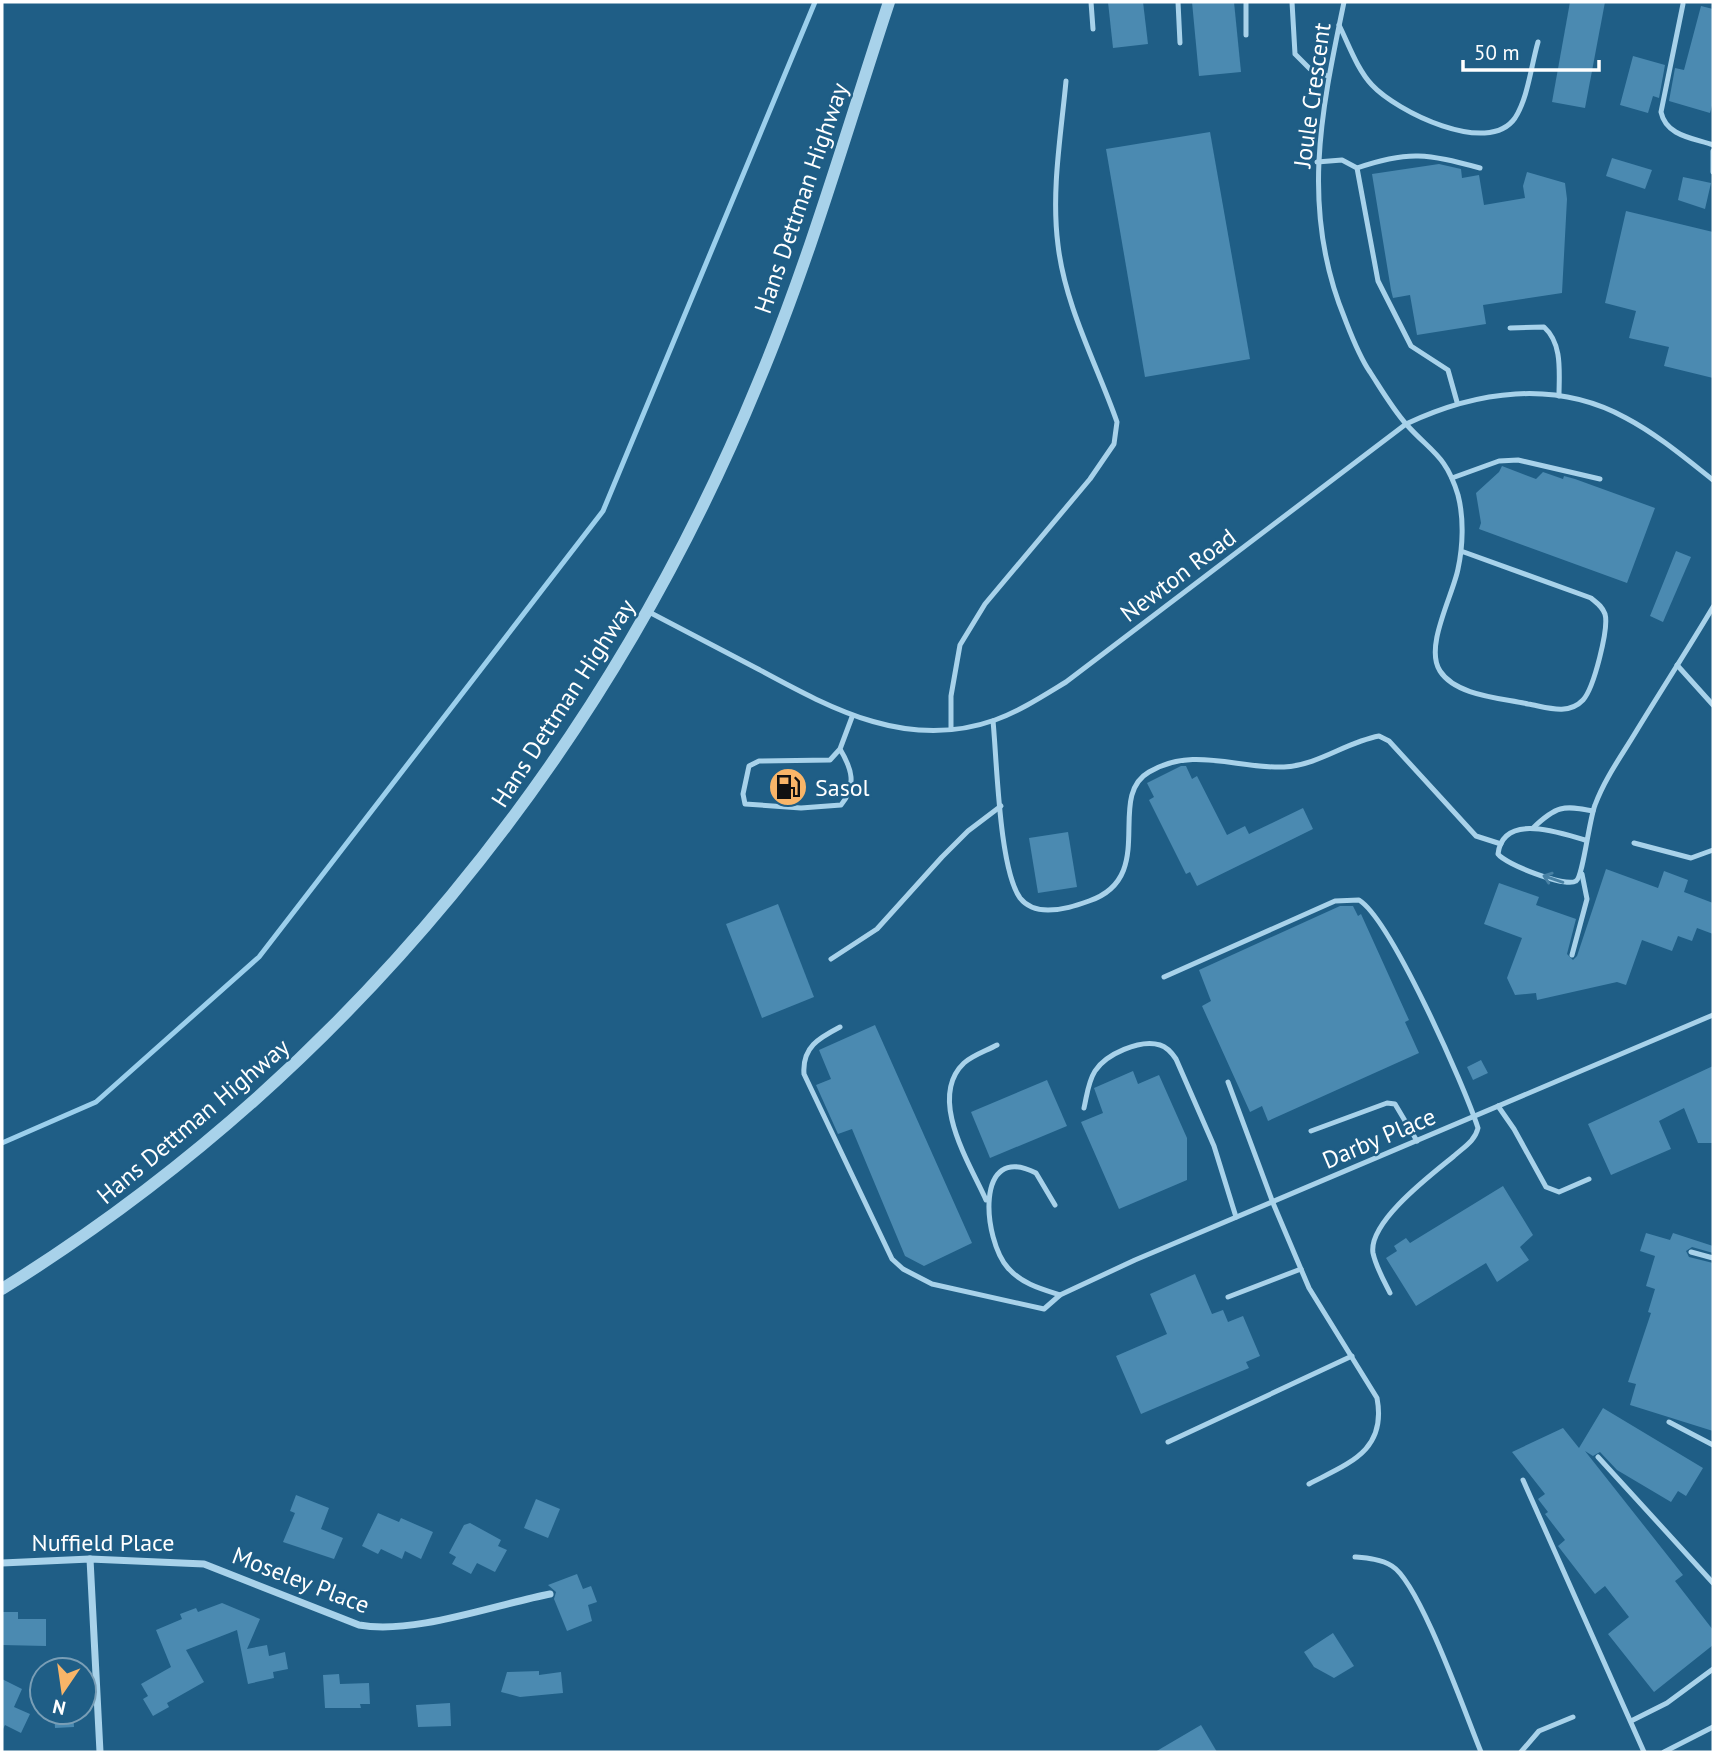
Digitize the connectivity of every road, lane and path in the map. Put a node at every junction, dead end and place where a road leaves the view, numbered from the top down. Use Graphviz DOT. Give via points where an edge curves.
graph roads {
  1 [pos="889,2"];
  2 [pos="1091,2"];
  3 [pos="1178,2"];
  4 [pos="1246,2"];
  5 [pos="1292,2"];
  6 [pos="1344,2"];
  7 [pos="1683,4"];
  8 [pos="1339,25"];
  9 [pos="1094,29"];
  10 [pos="1246,35"];
  11 [pos="1538,42"];
  12 [pos="1180,43"];
  13 [pos="1328,76"];
  14 [pos="1066,81"];
  15 [pos="1713,145"];
  16 [pos="1713,151"];
  17 [pos="1317,162"];
  18 [pos="1357,167"];
  19 [pos="1480,168"];
  20 [pos="1713,172"];
  21 [pos="1510,328"];
  22 [pos="1559,396"];
  23 [pos="1457,402"];
  24 [pos="1406,424"];
  25 [pos="1452,478"];
  26 [pos="1600,479"];
  27 [pos="1713,480"];
  28 [pos="1461,551"];
  29 [pos="1713,607"];
  30 [pos="649,612"];
  31 [pos="1677,665"];
  32 [pos="1713,705"];
  33 [pos="852,717"];
  34 [pos="993,721"];
  35 [pos="951,728"];
  36 [pos="840,749"];
  37 [pos="1001,806"];
  38 [pos="1593,811"];
  39 [pos="1534,828"];
  40 [pos="1585,840"];
  41 [pos="1634,843"];
  42 [pos="1501,844"];
  43 [pos="1713,850"];
  44 [pos="1582,874"];
  45 [pos="1572,955"];
  46 [pos="831,959"];
  47 [pos="1164,976"];
  48 [pos="1713,1015"];
  49 [pos="840,1027"];
  50 [pos="998,1045"];
  51 [pos="1228,1082"];
  52 [pos="1498,1106"];
  53 [pos="1084,1108"];
  54 [pos="1474,1116"];
  55 [pos="1311,1131"];
  56 [pos="1418,1140"];
  57 [pos="1588,1179"];
  58 [pos="987,1202"];
  59 [pos="1273,1203"];
  60 [pos="1055,1205"];
  61 [pos="1237,1217"];
  62 [pos="1691,1252"];
  63 [pos="1713,1258"];
  64 [pos="1301,1269"];
  65 [pos="2,1289"];
  66 [pos="1390,1293"];
  67 [pos="1060,1295"];
  68 [pos="1228,1297"];
  69 [pos="1352,1356"];
  70 [pos="1669,1422"];
  71 [pos="1168,1442"];
  72 [pos="1713,1445"];
  73 [pos="1598,1457"];
  74 [pos="1523,1480"];
  75 [pos="1309,1484"];
  76 [pos="1355,1557"];
  77 [pos="90,1559"];
  78 [pos="2,1563"];
  79 [pos="204,1564"];
  80 [pos="1713,1583"];
  81 [pos="550,1594"];
  82 [pos="1713,1669"];
  83 [pos="1573,1717"];
  84 [pos="1631,1721"];
  85 [pos="1713,1727"];
  86 [pos="100,1752"];
  87 [pos="1481,1752"];
  88 [pos="1521,1752"];
  89 [pos="1644,1752"];
  90 [pos="1664,1752"];
  1 -- 30 [label="street, Hans Dettman Highway" via="760,380"];
  2 -- 9 [label="lane"];
  3 -- 12 [label="lane"];
  4 -- 10 [label="lane"];
  5 -- 13 [label="lane" via="1295,54 1310,69"];
  6 -- 8 [label="lane, Joule Crescent"];
  7 -- 15 [label="lane" via="1661,112 1672,131"];
  8 -- 11 [label="lane" via="1363,74 1382,96 1475,136 1503,129 1514,119"];
  8 -- 13 [label="lane, Joule Crescent"];
  13 -- 17 [label="lane, Joule Crescent"];
  14 -- 35 [label="lane" via="1055,207 1058,248 1080,328 1117,422 1117,434 1090,479 974,622 954,664"];
  16 -- 20 [label="lane"];
  17 -- 18 [label="lane" via="1342,160"];
  17 -- 24 [label="lane, Joule Crescent" via="1317,210 1335,296 1367,369"];
  18 -- 19 [label="lane" via="1409,154"];
  18 -- 23 [label="lane" via="1378,281 1411,346 1448,370"];
  21 -- 22 [label="lane" via="1544,327 1552,334 1558,349"];
  22 -- 23 [label="lane, Newton Road" via="1502,394"];
  22 -- 27 [label="lane, Newton Road" via="1624,417"];
  23 -- 24 [label="lane, Newton Road"];
  24 -- 25 [label="lane, Joule Crescent" via="1434,449"];
  24 -- 34 [label="lane, Newton Road" via="1066,682"];
  25 -- 26 [label="lane" via="1499,461 1518,460"];
  25 -- 28 [label="lane, Joule Crescent" via="1459,500"];
  28 -- 28 [label="lane, Joule Crescent" via="1436,641 1440,671 1467,690 1560,710 1583,700 1594,677 1605,627 1601,606 1591,598"];
  29 -- 31 [label="lane"];
  30 -- 33 [label="lane, Newton Road"];
  30 -- 65 [label="street, Hans Dettman Highway" via="583,720 518,812 447,904 347,1015 186,1159 105,1222"];
  31 -- 32 [label="lane"];
  31 -- 38 [label="lane" via="1603,786"];
  33 -- 35 [label="lane, Newton Road" via="921,730"];
  33 -- 36 [label="lane"];
  34 -- 35 [label="lane, Newton Road"];
  34 -- 37 [label="lane"];
  36 -- 36 [label="lane" via="852,772 841,805 745,804 748,770 754,762 821,762"];
  37 -- 42 [label="lane" via="1010,873 1019,897 1040,910 1063,910 1111,890 1128,855 1134,787 1149,772 1185,760 1286,767 1310,763 1379,736 1389,741 1476,836"];
  37 -- 46 [label="lane" via="942,856 877,929"];
  38 -- 39 [label="lane" via="1563,807"];
  38 -- 40 [label="lane"];
  39 -- 40 [label="lane"];
  39 -- 42 [label="lane" via="1518,830"];
  40 -- 44 [label="lane"];
  41 -- 43 [label="lane" via="1691,858"];
  44 -- 42 [label="lane, one-way" via="1573,884 1563,883 1510,863 1498,854"];
  44 -- 45 [label="lane" via="1587,899"];
  47 -- 54 [label="lane" via="1335,901 1359,900 1375,914 1421,996"];
  48 -- 52 [label="lane, Darby Place"];
  49 -- 67 [label="lane, Darby Place" via="810,1048 804,1074 892,1259 932,1284 1034,1309 1051,1306"];
  50 -- 58 [label="lane" via="963,1064 949,1094 957,1135"];
  51 -- 59 [label="lane"];
  52 -- 54 [label="lane, Darby Place"];
  52 -- 57 [label="lane" via="1546,1187 1559,1192"];
  53 -- 61 [label="lane" via="1091,1078 1110,1058 1146,1044 1169,1049 1204,1122"];
  54 -- 56 [label="lane, Darby Place"];
  54 -- 66 [label="lane" via="1478,1128 1471,1141 1412,1192 1376,1236 1373,1252"];
  55 -- 56 [label="lane" via="1387,1103 1395,1104"];
  56 -- 59 [label="lane, Darby Place"];
  58 -- 60 [label="lane" via="994,1180 1016,1167 1036,1173"];
  58 -- 67 [label="lane" via="997,1250 1007,1268 1035,1288"];
  59 -- 61 [label="lane, Darby Place"];
  59 -- 64 [label="lane"];
  61 -- 67 [label="lane, Darby Place"];
  62 -- 63 [label="lane"];
  64 -- 68 [label="lane"];
  64 -- 69 [label="lane"];
  69 -- 71 [label="lane"];
  69 -- 75 [label="lane" via="1377,1398 1379,1427 1363,1454"];
  70 -- 72 [label="lane"];
  73 -- 80 [label="lane"];
  74 -- 84 [label="lane"];
  76 -- 87 [label="lane" via="1379,1560 1404,1577"];
  77 -- 78 [label="street, Nuffield Place"];
  77 -- 79 [label="street, Nuffield Place"];
  77 -- 86 [label="street"];
  79 -- 81 [label="street, Moseley Place" via="378,1629"];
  82 -- 84 [label="lane" via="1667,1703"];
  83 -- 88 [label="lane" via="1539,1731"];
  84 -- 89 [label="lane"];
  85 -- 90 [label="lane"];
}
